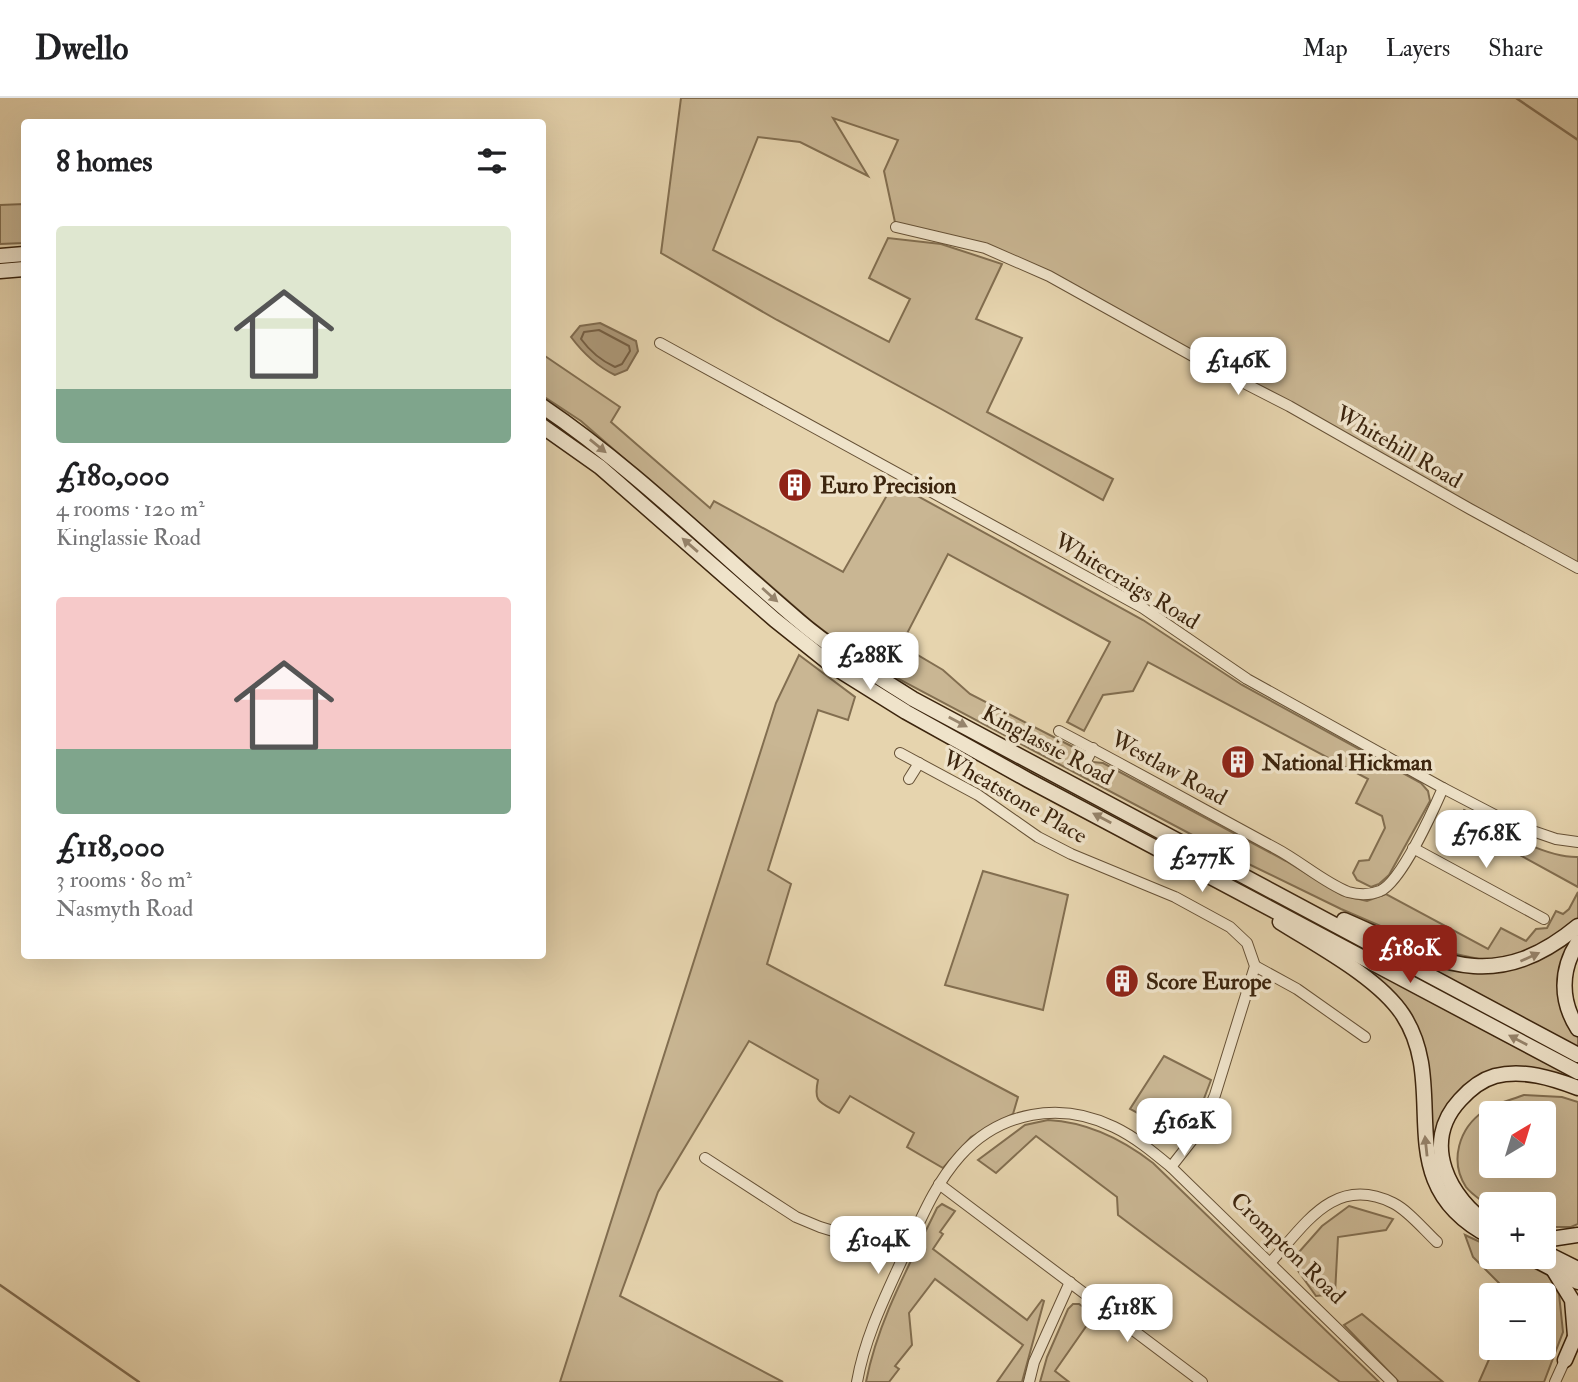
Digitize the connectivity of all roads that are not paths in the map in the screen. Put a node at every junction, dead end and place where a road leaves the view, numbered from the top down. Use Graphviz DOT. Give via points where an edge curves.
graph roads {
  1 [pos="895,227"];
  2 [pos="21,254"];
  3 [pos="0,256"];
  4 [pos="21,270"];
  5 [pos="0,271"];
  6 [pos="660,343"];
  7 [pos="546,409"];
  8 [pos="546,429"];
  9 [pos="1578,568"];
  10 [pos="1059,730"];
  11 [pos="1093,748"];
  12 [pos="900,753"];
  13 [pos="919,763"];
  14 [pos="1082,769"];
  15 [pos="909,779"];
  16 [pos="1443,788"];
  17 [pos="1578,842"];
  18 [pos="1413,848"];
  19 [pos="1206,873"];
  20 [pos="1259,884"];
  21 [pos="1544,919"];
  22 [pos="1578,926"];
  23 [pos="1578,942"];
  24 [pos="1255,966"];
  25 [pos="1578,1029"];
  26 [pos="1365,1037"];
  27 [pos="1578,1055"];
  28 [pos="1578,1072"];
  29 [pos="1578,1088"];
  30 [pos="705,1158"];
  31 [pos="1171,1167"];
  32 [pos="939,1184"];
  33 [pos="1479,1216"];
  34 [pos="1479,1230"];
  35 [pos="1578,1235"];
  36 [pos="1556,1238"];
  37 [pos="1437,1242"];
  38 [pos="905,1253"];
  39 [pos="1556,1258"];
  40 [pos="1270,1263"];
  41 [pos="1553,1269"];
  42 [pos="1578,1269"];
  43 [pos="1070,1282"];
  44 [pos="1578,1282"];
  45 [pos="1576,1333"];
  46 [pos="1565,1360"];
  47 [pos="857,1382"];
  48 [pos="1029,1382"];
  49 [pos="1202,1382"];
  50 [pos="1392,1382"];
  51 [pos="1555,1382"];
  1 -- 9 [label="street, Whitehill Road" via="985,248 1049,276"];
  2 -- 3 [label="main road"];
  4 -- 5 [label="main road"];
  6 -- 16 [label="street, Whitecraigs Road" via="1143,608 1247,679"];
  7 -- 20 [label="main road, Kinglassie Road, one-way" via="616,461 800,622 858,664 914,699"];
  19 -- 8 [label="main road, Kinglassie Road, one-way" via="1006,768 834,667 600,467"];
  10 -- 11 [label="street, Westlaw Road"];
  11 -- 14 [label="street, Westlaw Road"];
  11 -- 18 [label="street, Westlaw Road" via="1348,891 1371,894 1386,888"];
  12 -- 13 [label="street, Wheatstone Place"];
  13 -- 15 [label="street, Wheatstone Place"];
  13 -- 24 [label="street, Wheatstone Place" via="1071,854 1175,897 1230,927 1247,943"];
  16 -- 17 [label="street, Whitecraigs Road" via="1522,828"];
  16 -- 18 [label="street, Westlaw Road"];
  18 -- 21 [label="street"];
  28 -- 19 [label="main road, Kinglassie Road, one-way"];
  34 -- 19 [label="main road, one-way" via="1455,1211 1431,1169 1420,1059 1409,1026 1395,1004 1367,979"];
  20 -- 22 [label="main road, one-way" via="1459,965 1519,962 1554,945"];
  20 -- 27 [label="main road, Kinglassie Road"];
  23 -- 25 [label="main road" via="1564,980 1566,1003"];
  24 -- 26 [label="street"];
  24 -- 31 [label="street" via="1215,1095 1200,1130"];
  29 -- 33 [label="main road" via="1525,1073 1494,1077 1471,1090 1450,1112 1441,1151 1446,1175 1462,1202"];
  30 -- 38 [label="street" via="796,1217"];
  31 -- 32 [label="street, Crompton Road" via="1138,1140 1102,1121 1044,1112 988,1132"];
  31 -- 40 [label="street, Crompton Road"];
  32 -- 38 [label="street, Crompton Road"];
  32 -- 43 [label="street"];
  35 -- 36 [label="main road"];
  37 -- 40 [label="street" via="1395,1204 1371,1196 1343,1195 1322,1207"];
  38 -- 47 [label="street, Crompton Road" via="871,1332"];
  39 -- 42 [label="main road"];
  40 -- 50 [label="street, Crompton Road"];
  41 -- 44 [label="main road"];
  41 -- 45 [label="main road" via="1572,1300"];
  43 -- 48 [label="street"];
  43 -- 49 [label="street"];
  45 -- 46 [label="main road"];
  46 -- 51 [label="street"];
}
